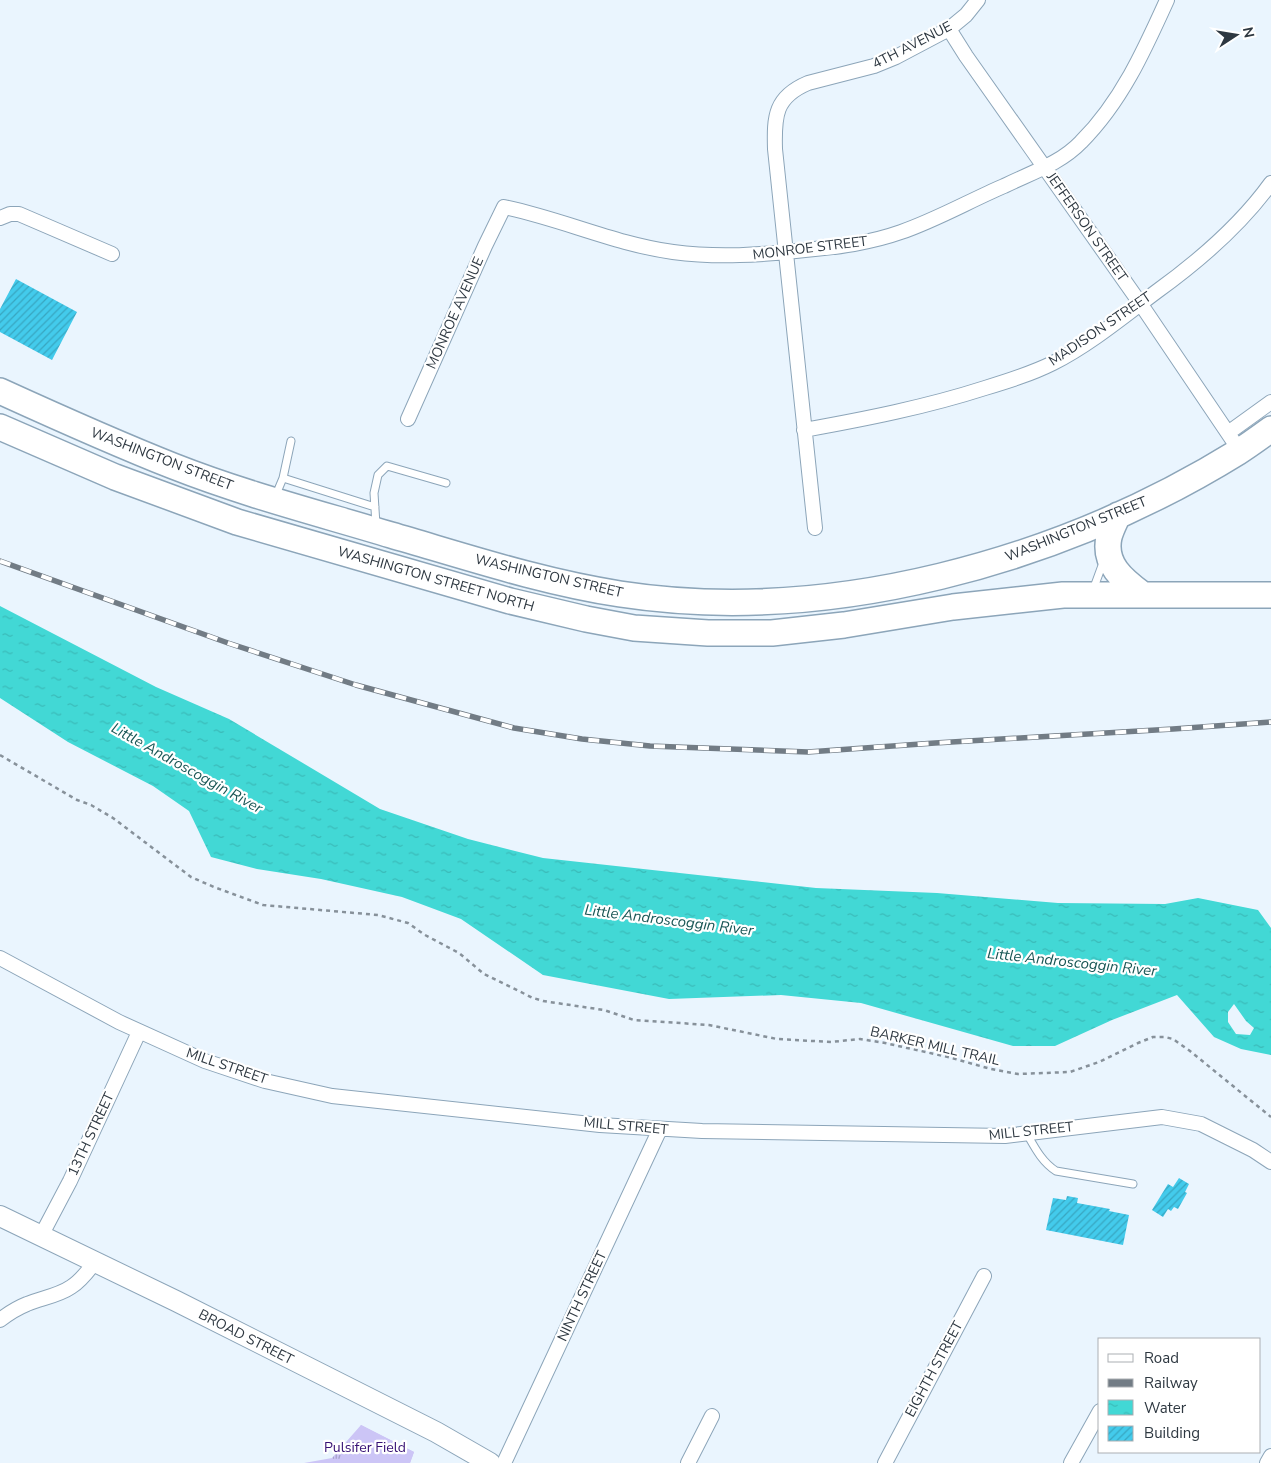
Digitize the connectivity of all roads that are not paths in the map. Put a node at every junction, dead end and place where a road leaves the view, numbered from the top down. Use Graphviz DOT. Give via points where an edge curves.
graph roads {
  1 [pos="978,0"];
  2 [pos="1168,0"];
  3 [pos="949,29"];
  4 [pos="1046,167"];
  5 [pos="1271,183"];
  6 [pos="504,207"];
  7 [pos="0,218"];
  8 [pos="785,253"];
  9 [pos="112,254"];
  10 [pos="1140,304"];
  11 [pos="0,391"];
  12 [pos="1271,402"];
  13 [pos="408,419"];
  14 [pos="0,427"];
  15 [pos="1271,429"];
  16 [pos="804,430"];
  17 [pos="291,442"];
  18 [pos="1234,442"];
  19 [pos="446,483"];
  20 [pos="278,489"];
  21 [pos="1118,515"];
  22 [pos="815,528"];
  23 [pos="373,538"];
  24 [pos="1108,551"];
  25 [pos="1091,594"];
  26 [pos="1142,594"];
  27 [pos="1271,595"];
  28 [pos="0,958"];
  29 [pos="139,1032"];
  30 [pos="660,1129"];
  31 [pos="1027,1133"];
  32 [pos="1271,1162"];
  33 [pos="1133,1184"];
  34 [pos="0,1216"];
  35 [pos="41,1236"];
  36 [pos="95,1262"];
  37 [pos="984,1276"];
  38 [pos="0,1320"];
  39 [pos="1098,1415"];
  40 [pos="712,1416"];
  41 [pos="1271,1456"];
  42 [pos="490,1463"];
  43 [pos="504,1463"];
  44 [pos="688,1463"];
  45 [pos="885,1463"];
  46 [pos="1071,1463"];
  47 [pos="1267,1463"];
  1 -- 3 [label="street, 4TH AVENUE"];
  2 -- 4 [label="street, MONROE STREET" via="1133,71 1108,111 1080,144"];
  3 -- 4 [label="street, JEFFERSON STREET"];
  3 -- 8 [label="street, 4TH AVENUE" via="874,66 808,83 784,99 779,106 775,132"];
  4 -- 8 [label="street, MONROE STREET" via="899,233 855,244"];
  4 -- 10 [label="street, JEFFERSON STREET"];
  5 -- 10 [label="street, MADISON STREET" via="1224,237"];
  6 -- 8 [label="street, MONROE STREET" via="611,239 672,252 730,257"];
  6 -- 13 [label="street, MONROE AVENUE"];
  7 -- 9 [label="street" via="19,214"];
  8 -- 16 [label="street"];
  10 -- 16 [label="street, MADISON STREET" via="1081,346 1015,379 881,416"];
  10 -- 18 [label="street, JEFFERSON STREET"];
  11 -- 20 [label="highway, WASHINGTON STREET" via="174,466"];
  12 -- 18 [label="street"];
  14 -- 23 [label="highway, WASHINGTON STREET NORTH" via="115,477 237,522"];
  15 -- 18 [label="highway, WASHINGTON STREET"];
  16 -- 22 [label="street"];
  17 -- 20 [label="lane"];
  18 -- 21 [label="highway, WASHINGTON STREET" via="1188,481"];
  19 -- 23 [label="lane" via="387,466 378,475 374,494"];
  20 -- 23 [label="highway, WASHINGTON STREET"];
  21 -- 23 [label="highway, WASHINGTON STREET" via="1043,545 966,570 885,588 775,600 686,600 620,594"];
  21 -- 24 [label="highway" via="1109,536"];
  23 -- 25 [label="highway, WASHINGTON STREET NORTH" via="510,601 634,628 708,634 772,633 844,626 1009,600"];
  24 -- 25 [label="lane"];
  24 -- 26 [label="highway" via="1118,575"];
  25 -- 26 [label="highway"];
  26 -- 27 [label="highway"];
  28 -- 29 [label="street, MILL STREET"];
  29 -- 30 [label="street, MILL STREET" via="247,1076 332,1096"];
  29 -- 35 [label="street, 13TH STREET"];
  30 -- 31 [label="street, MILL STREET" via="959,1136"];
  30 -- 43 [label="street, NINTH STREET"];
  31 -- 32 [label="street, MILL STREET" via="1162,1117 1201,1124"];
  31 -- 33 [label="lane" via="1048,1166 1056,1171"];
  34 -- 35 [label="street, BROAD STREET"];
  35 -- 36 [label="street, BROAD STREET"];
  36 -- 38 [label="street" via="71,1288 28,1303"];
  36 -- 42 [label="street, BROAD STREET" via="436,1432"];
  37 -- 45 [label="street, EIGHTH STREET"];
  39 -- 46 [label="street"];
  40 -- 44 [label="street"];
  41 -- 47 [label="street"];
}
